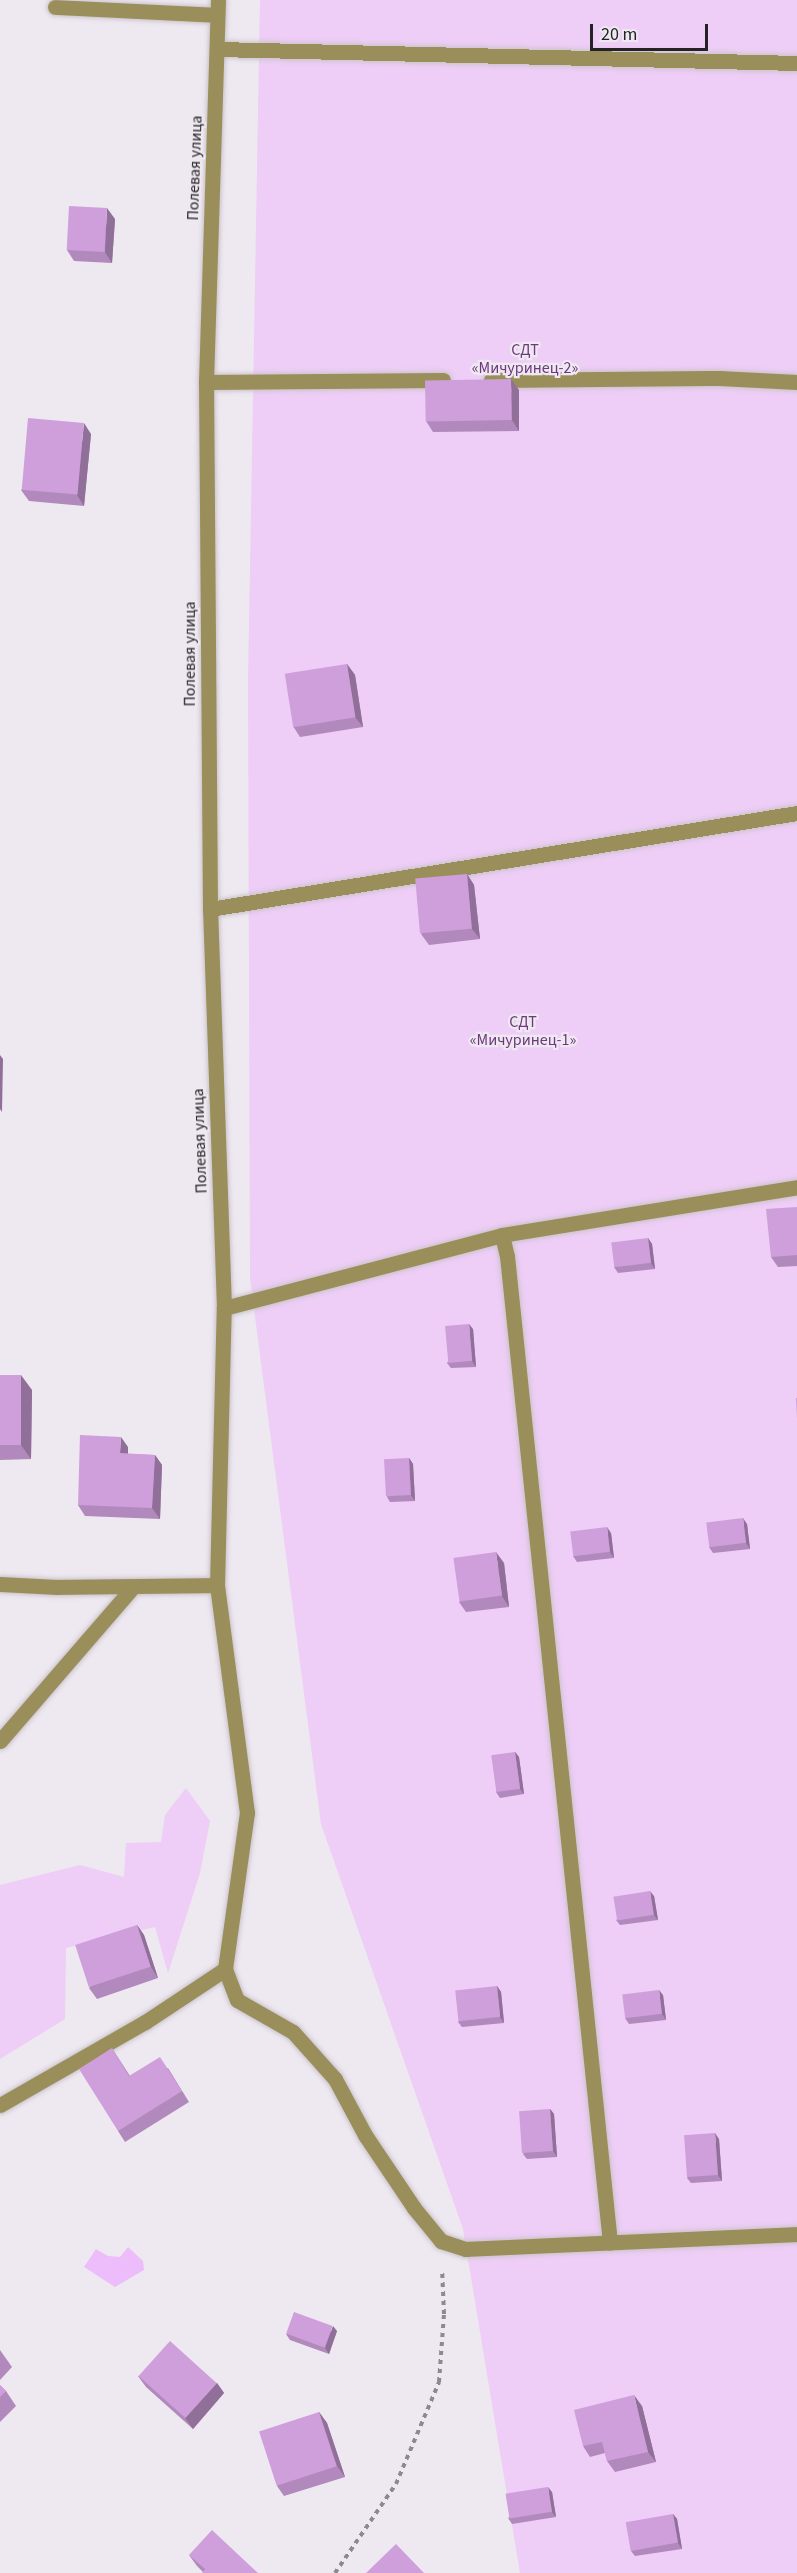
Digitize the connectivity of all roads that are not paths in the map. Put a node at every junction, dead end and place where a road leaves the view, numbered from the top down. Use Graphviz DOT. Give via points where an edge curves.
graph roads {
  1 [pos="55,7"];
  2 [pos="217,7"];
  3 [pos="217,49"];
  4 [pos="797,63"];
  5 [pos="457,380"];
  6 [pos="481,380"];
  7 [pos="206,382"];
  8 [pos="797,382"];
  9 [pos="797,813"];
  10 [pos="210,909"];
  11 [pos="797,1187"];
  12 [pos="502,1235"];
  13 [pos="225,1308"];
  14 [pos="0,1584"];
  15 [pos="217,1585"];
  16 [pos="134,1587"];
  17 [pos="0,1741"];
  18 [pos="225,1969"];
  19 [pos="0,2105"];
  20 [pos="797,2234"];
  21 [pos="610,2243"];
  1 -- 2 [label="street"];
  2 -- 3 [label="street, Полевая улица"];
  3 -- 4 [label="street"];
  3 -- 7 [label="street, Полевая улица"];
  5 -- 7 [label="street"];
  6 -- 8 [label="street" via="720,378"];
  7 -- 10 [label="street, Полевая улица"];
  9 -- 10 [label="street"];
  10 -- 13 [label="street, Полевая улица"];
  11 -- 12 [label="street"];
  12 -- 13 [label="street"];
  12 -- 21 [label="street" via="509,1268"];
  13 -- 15 [label="street, Полевая улица"];
  14 -- 16 [label="street"];
  15 -- 16 [label="street"];
  15 -- 18 [label="street, Полевая улица" via="247,1813"];
  16 -- 17 [label="street"];
  18 -- 19 [label="street" via="145,2022"];
  18 -- 21 [label="street" via="237,2000 292,2032 335,2079 365,2135 441,2241 466,2249"];
  20 -- 21 [label="street"];
}
